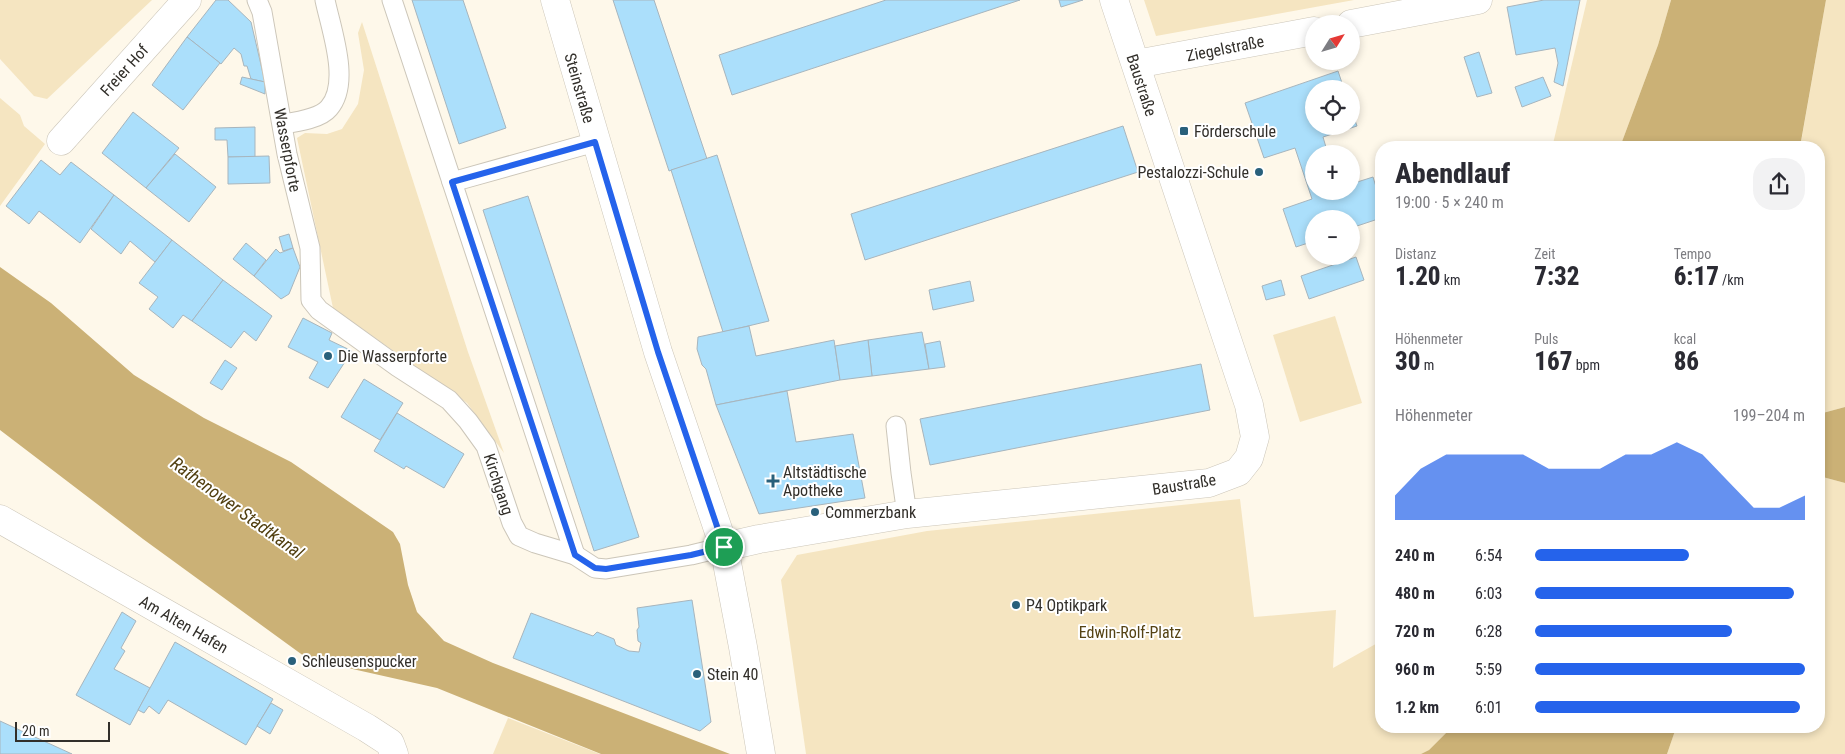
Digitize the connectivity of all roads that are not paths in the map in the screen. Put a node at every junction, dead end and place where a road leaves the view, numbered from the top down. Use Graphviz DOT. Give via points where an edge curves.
graph roads {
  1 [pos="187,0"];
  2 [pos="257,0"];
  3 [pos="325,0"];
  4 [pos="392,0"];
  5 [pos="554,0"];
  6 [pos="1114,0"];
  7 [pos="1478,0"];
  8 [pos="1360,22"];
  9 [pos="1305,33"];
  10 [pos="1136,64"];
  11 [pos="283,124"];
  12 [pos="61,141"];
  13 [pos="595,142"];
  14 [pos="452,182"];
  15 [pos="311,300"];
  16 [pos="896,426"];
  17 [pos="907,514"];
  18 [pos="0,519"];
  19 [pos="724,547"];
  20 [pos="575,555"];
  21 [pos="759,745"];
  22 [pos="394,754"];
  1 -- 12 [label="street, Freier Hof"];
  2 -- 11 [label="lane, Wasserpforte"];
  3 -- 11 [label="lane" via="338,56 340,89 329,109 305,121"];
  4 -- 14 [label="lane"];
  5 -- 13 [label="street, Steinstraße"];
  6 -- 10 [label="street, Baustraße"];
  7 -- 8 [label="street"];
  9 -- 10 [label="street, Ziegelstraße"];
  10 -- 17 [label="street, Baustraße" via="1249,405 1255,437 1249,458 1238,472 1208,483"];
  11 -- 15 [label="lane, Wasserpforte" via="310,248"];
  13 -- 14 [label="lane"];
  13 -- 19 [label="street, Steinstraße" via="658,352"];
  14 -- 20 [label="lane"];
  15 -- 20 [label="lane, Kirchgang" via="326,316 449,400 468,421 486,446 519,536"];
  16 -- 17 [label="lane"];
  17 -- 19 [label="street, Baustraße"];
  18 -- 22 [label="street, Am Alten Hafen" via="367,728 390,743"];
  19 -- 20 [label="lane, Kirchgang" via="606,569 595,568"];
  19 -- 21 [label="street, Steinstraße"];
}
